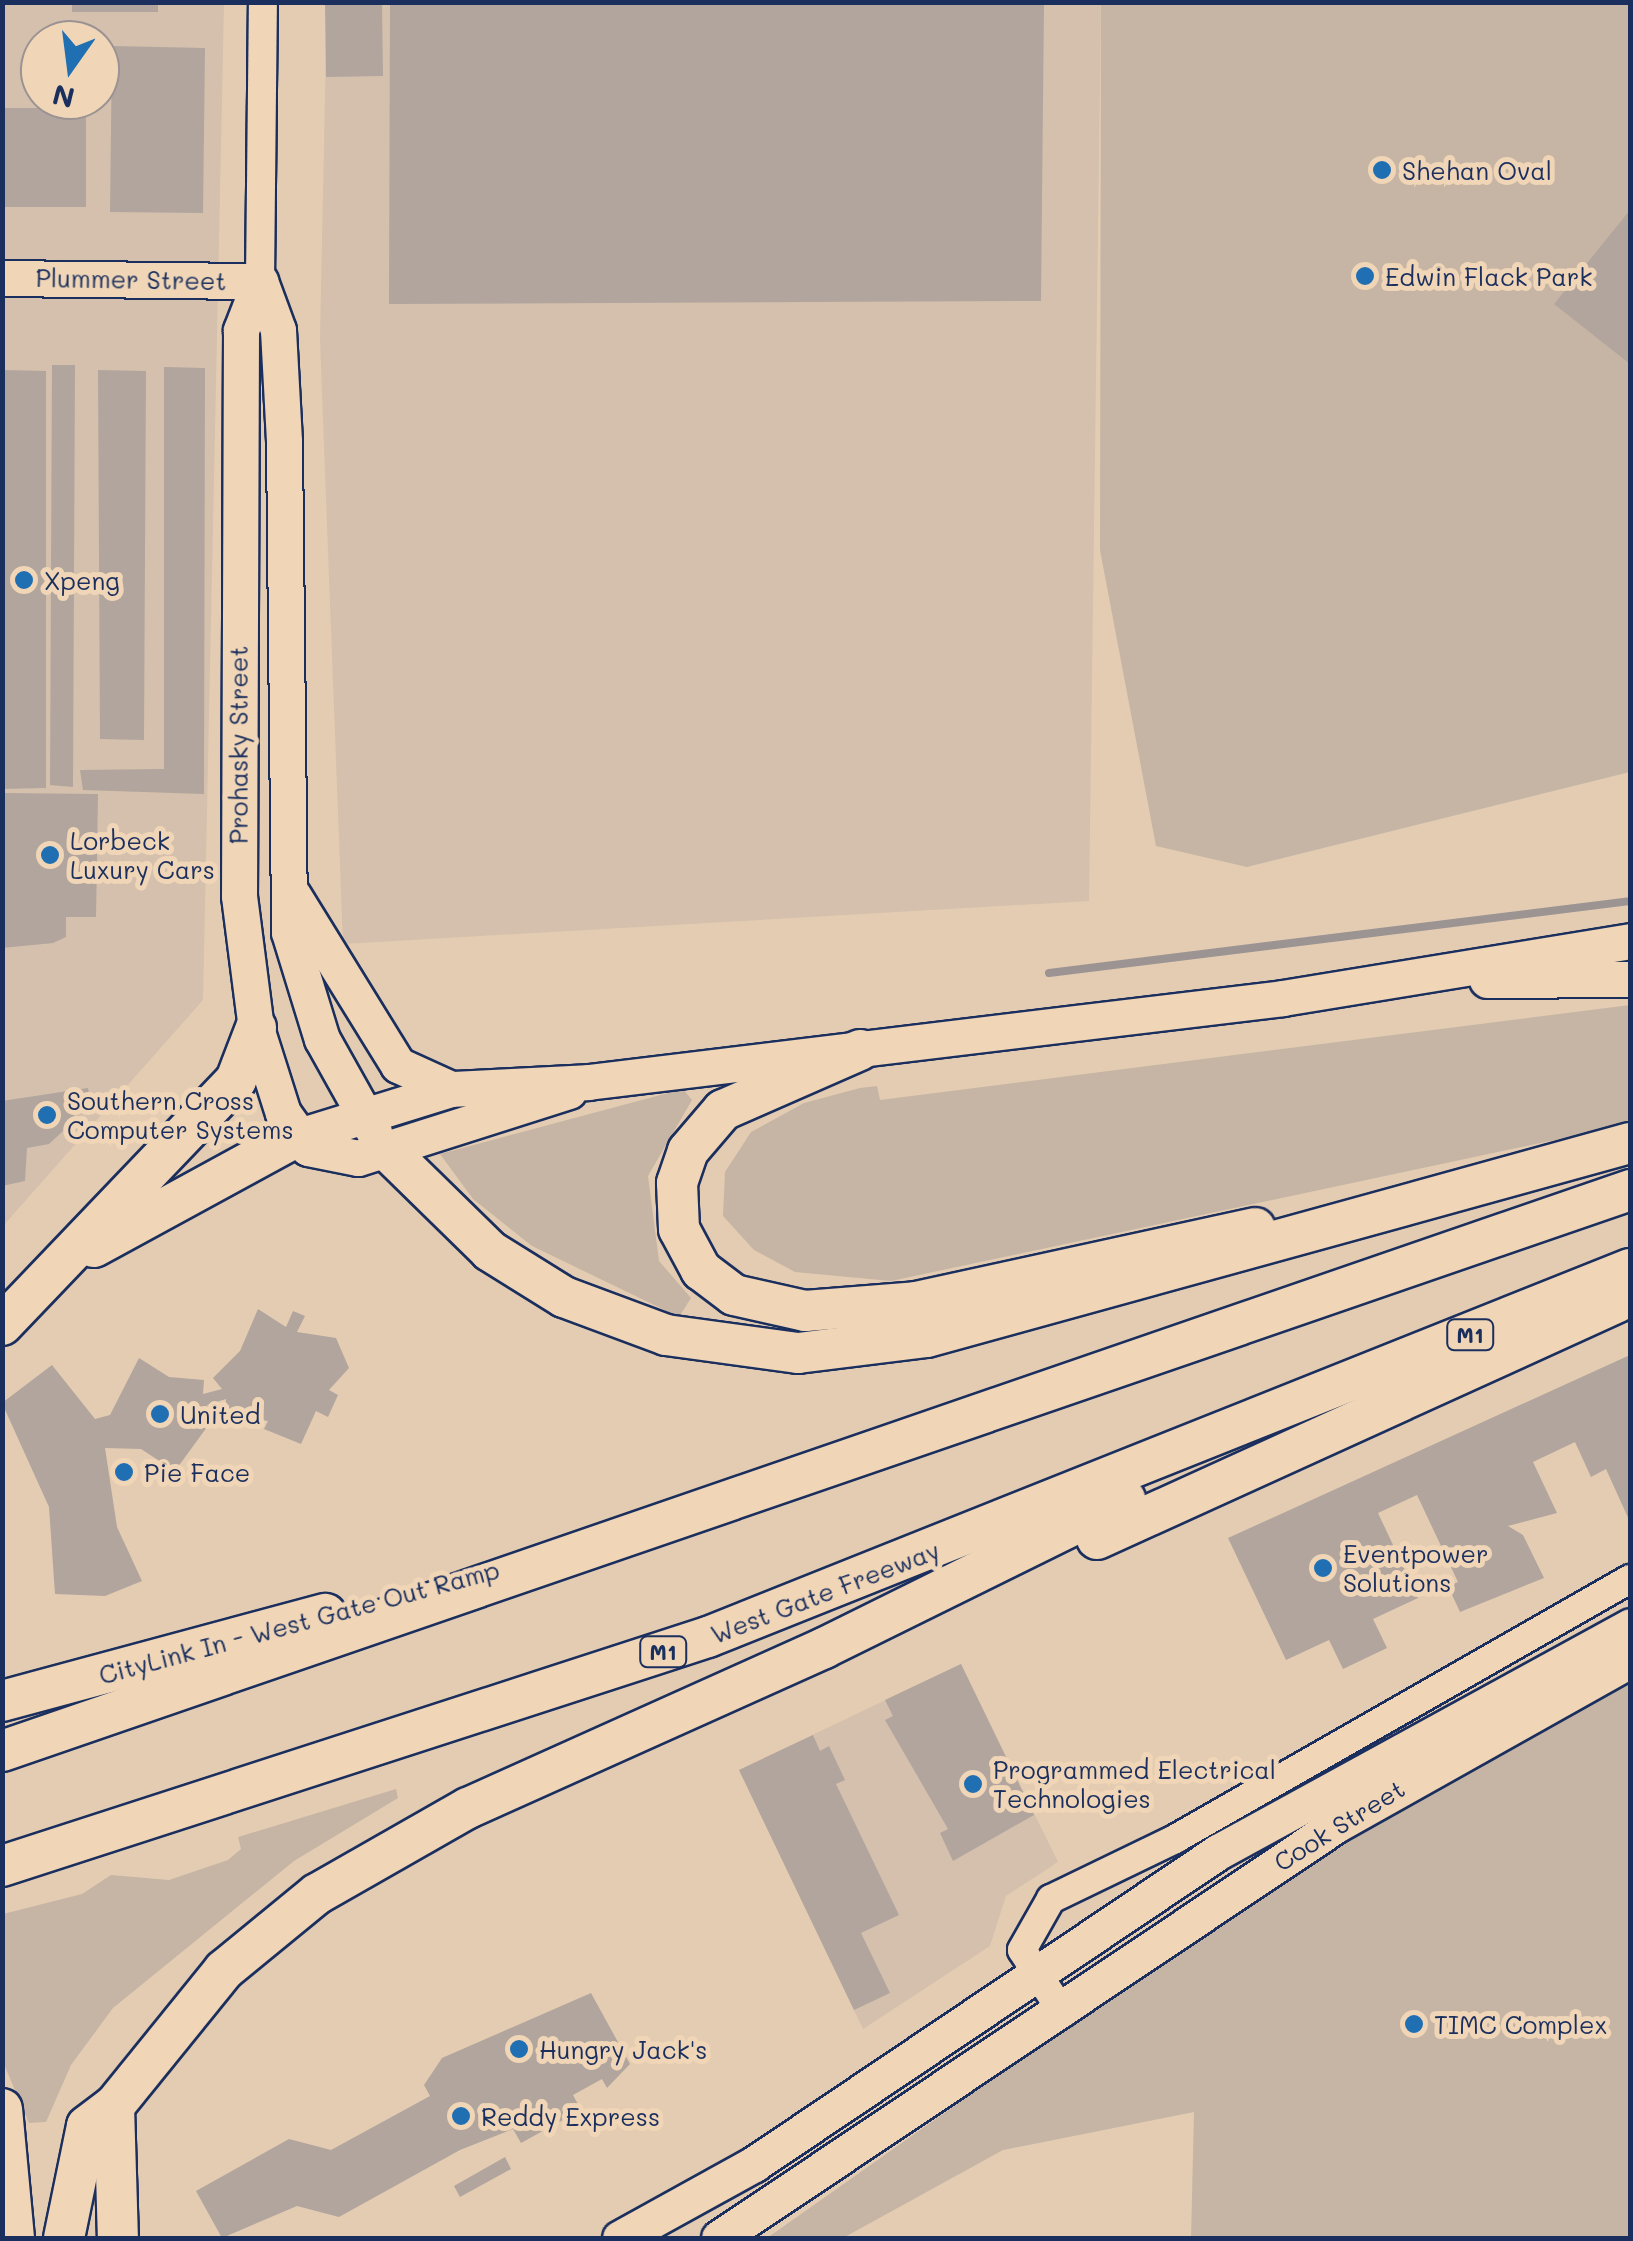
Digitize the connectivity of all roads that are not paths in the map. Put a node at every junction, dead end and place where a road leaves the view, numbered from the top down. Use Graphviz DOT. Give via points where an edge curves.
graph roads {
  1 [pos="263,2"];
  2 [pos="2,278"];
  3 [pos="260,281"];
  4 [pos="285,877"];
  5 [pos="1630,942"];
  6 [pos="1453,976"];
  7 [pos="1630,979"];
  8 [pos="256,1028"];
  9 [pos="860,1050"];
  10 [pos="588,1082"];
  11 [pos="451,1089"];
  12 [pos="362,1114"];
  13 [pos="296,1137"];
  14 [pos="1630,1143"];
  15 [pos="373,1155"];
  16 [pos="1630,1190"];
  17 [pos="1366,1212"];
  18 [pos="1630,1269"];
  19 [pos="1630,1296"];
  20 [pos="14,1314"];
  21 [pos="1310,1401"];
  22 [pos="595,1545"];
  23 [pos="1630,1579"];
  24 [pos="1630,1626"];
  25 [pos="1630,1660"];
  26 [pos="1434,1686"];
  27 [pos="2,1701"];
  28 [pos="1419,1738"];
  29 [pos="2,1751"];
  30 [pos="592,1756"];
  31 [pos="2,1866"];
  32 [pos="1034,1974"];
  33 [pos="1063,2013"];
  34 [pos="114,2106"];
  35 [pos="2,2109"];
  36 [pos="14,2238"];
  37 [pos="64,2238"];
  38 [pos="118,2238"];
  39 [pos="620,2238"];
  40 [pos="719,2238"];
  1 -- 3 [label="street, Prohasky Street"];
  2 -- 3 [label="main road, Plummer Street"];
  3 -- 4 [label="main road, Prohasky Street" via="278,330 284,442"];
  3 -- 8 [label="main road, Prohasky Street" via="240,330 238,585 239,896"];
  4 -- 11 [label="main road" via="398,1064"];
  4 -- 12 [label="main road, Prohasky Street" via="307,1003"];
  5 -- 6 [label="main road"];
  6 -- 7 [label="main road"];
  6 -- 9 [label="main road"];
  8 -- 13 [label="main road, Prohasky Street"];
  8 -- 20 [label="highway" via="236,1080"];
  9 -- 10 [label="main road"];
  9 -- 17 [label="highway" via="724,1110 681,1167 675,1200 686,1248 719,1285 759,1307 916,1302 1200,1236"];
  10 -- 11 [label="main road"];
  10 -- 15 [label="main road"];
  11 -- 12 [label="main road"];
  12 -- 13 [label="main road"];
  12 -- 15 [label="main road, Prohasky Street"];
  13 -- 15 [label="main road" via="321,1154"];
  13 -- 20 [label="highway" via="147,1213"];
  14 -- 17 [label="highway"];
  15 -- 17 [label="highway" via="490,1251 564,1296 666,1336 766,1353 927,1338"];
  16 -- 22 [label="highway"];
  18 -- 21 [label="highway, West Gate Freeway / M1"];
  19 -- 30 [label="highway" via="758,1704 636,1756"];
  21 -- 30 [label="highway" via="1041,1544"];
  21 -- 31 [label="highway, West Gate Freeway / M1" via="708,1637"];
  22 -- 27 [label="highway, CityLink In - West Gate Out Ramp"];
  22 -- 29 [label="highway"];
  23 -- 26 [label="street"];
  24 -- 28 [label="main road, Cook Street"];
  25 -- 33 [label="main road, Cook Street" via="1336,1825"];
  26 -- 28 [label="street"];
  26 -- 32 [label="street" via="1175,1839 1051,1899 1022,1950"];
  28 -- 32 [label="main road, Cook Street" via="1218,1852"];
  30 -- 34 [label="highway" via="419,1832 317,1894 190,2004"];
  32 -- 33 [label="street"];
  32 -- 39 [label="main road, Cook Street" via="754,2164"];
  33 -- 40 [label="main road, Cook Street"];
  34 -- 37 [label="highway" via="86,2126"];
  34 -- 38 [label="highway"];
  35 -- 36 [label="highway"];
}
